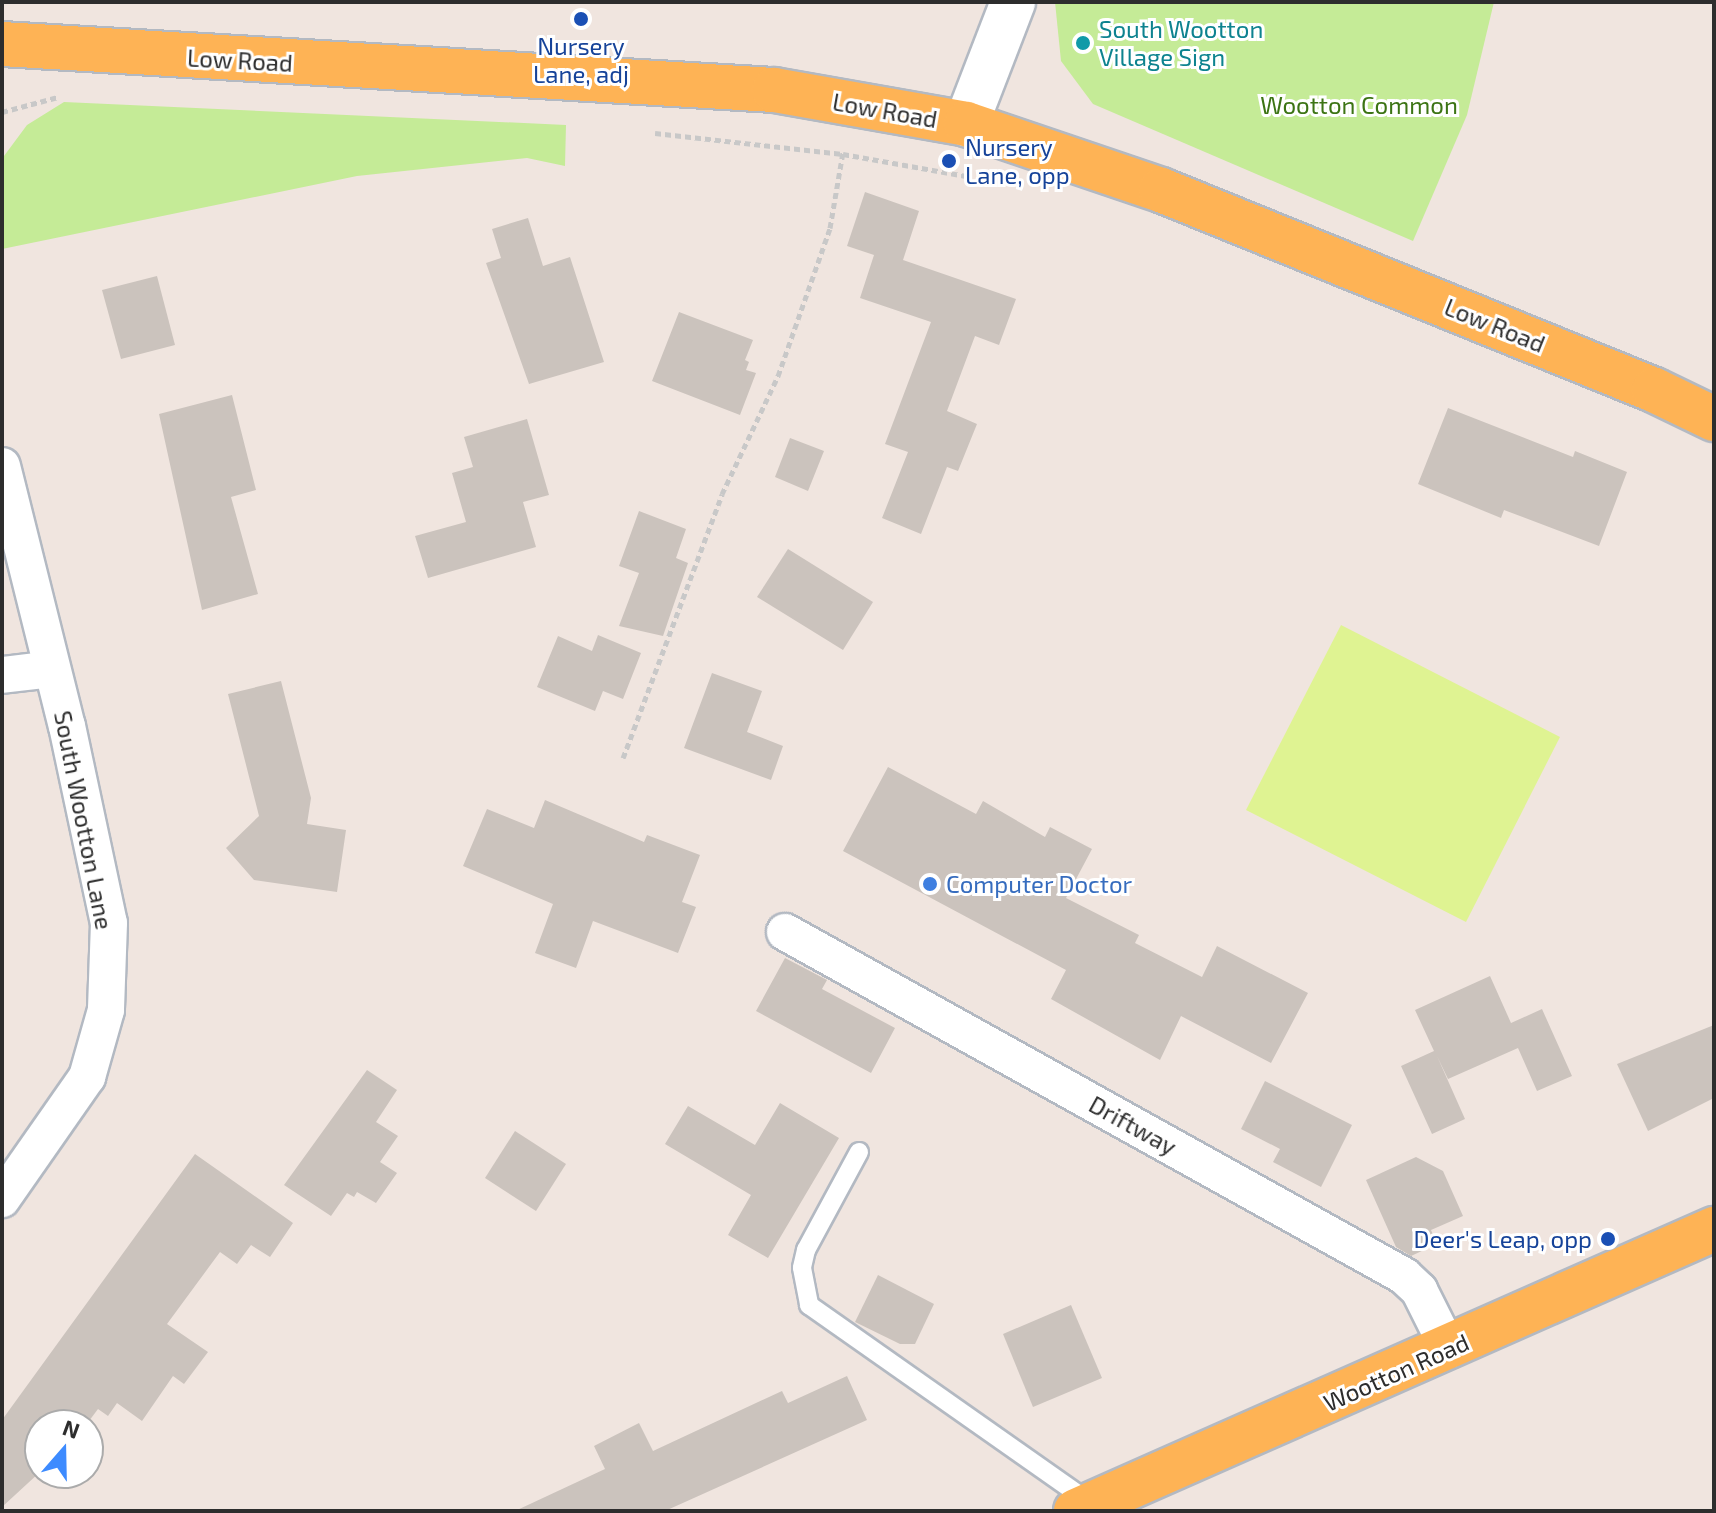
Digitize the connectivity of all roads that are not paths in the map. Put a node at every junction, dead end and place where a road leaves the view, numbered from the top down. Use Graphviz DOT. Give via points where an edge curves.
graph roads {
  1 [pos="1013,2"];
  2 [pos="2,44"];
  3 [pos="966,124"];
  4 [pos="1714,419"];
  5 [pos="2,466"];
  6 [pos="52,669"];
  7 [pos="2,675"];
  8 [pos="785,932"];
  9 [pos="859,1152"];
  10 [pos="2,1199"];
  11 [pos="1714,1229"];
  12 [pos="1449,1350"];
  13 [pos="1084,1508"];
  1 -- 3 [label="street"];
  2 -- 3 [label="main road, Low Road" via="774,90"];
  3 -- 4 [label="main road, Low Road" via="1161,190"];
  5 -- 6 [label="street, South Wootton Lane"];
  6 -- 7 [label="street"];
  6 -- 10 [label="street, South Wootton Lane" via="109,923 106,1010 87,1077"];
  8 -- 12 [label="street, Driftway" via="1404,1276 1419,1290"];
  9 -- 13 [label="lane" via="806,1250 802,1268 809,1305"];
  11 -- 12 [label="main road, Wootton Road"];
  12 -- 13 [label="main road, Wootton Road"];
}
